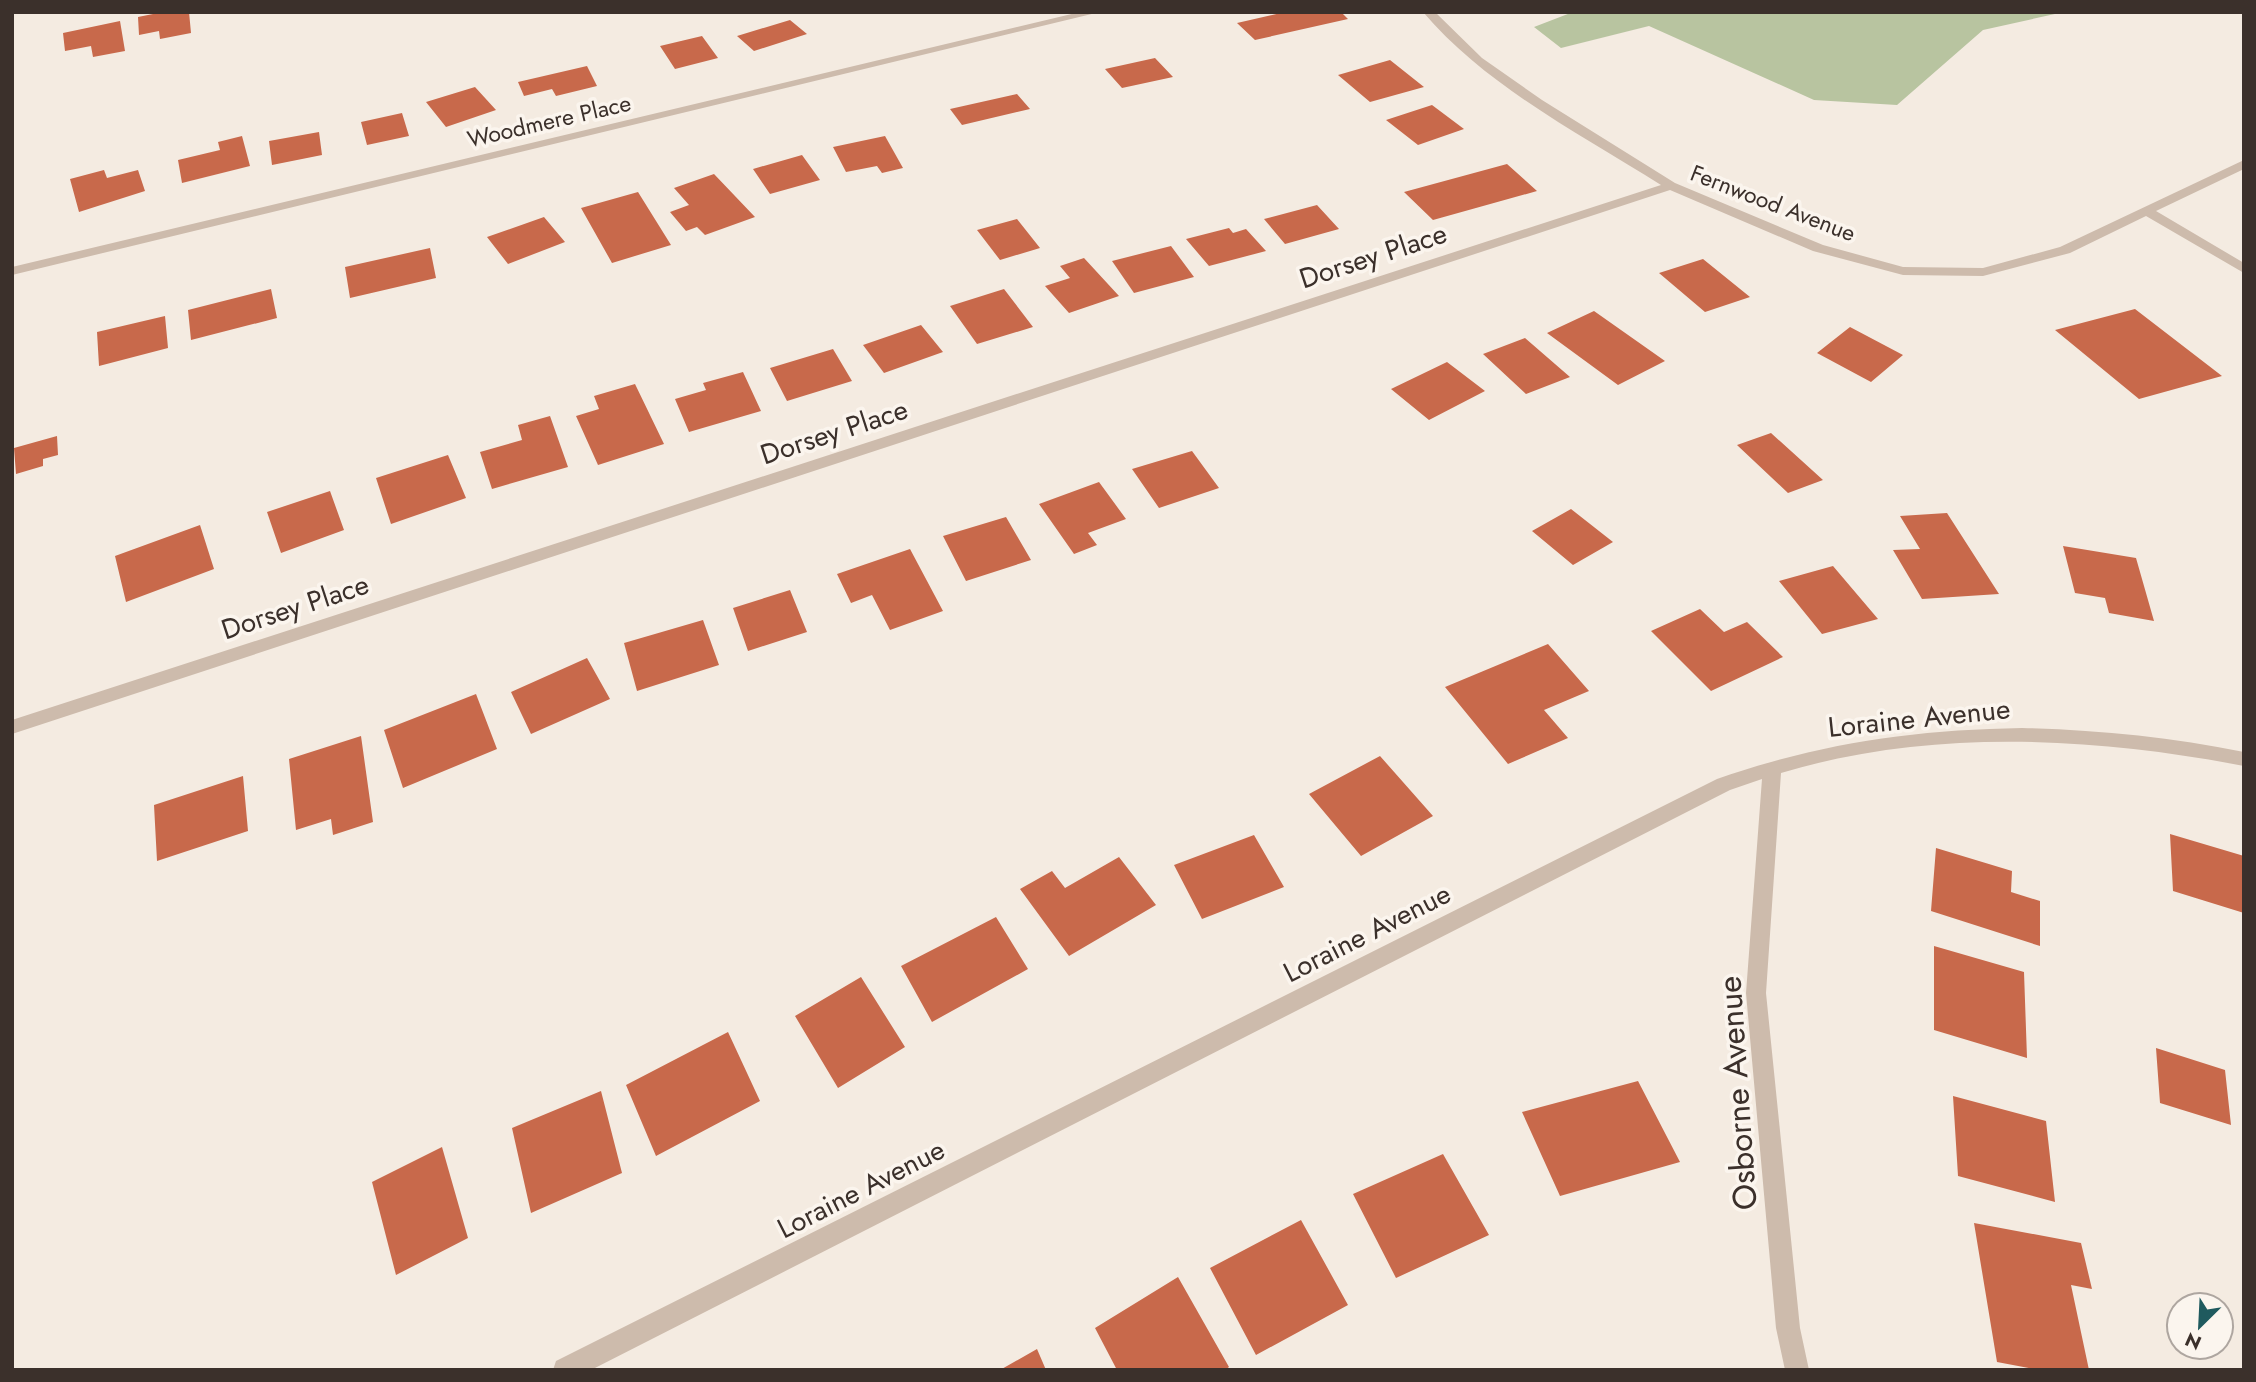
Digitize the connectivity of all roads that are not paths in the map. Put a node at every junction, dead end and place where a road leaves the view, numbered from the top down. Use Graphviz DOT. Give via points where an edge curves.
graph roads {
  1 [pos="1095,12"];
  2 [pos="1428,12"];
  3 [pos="2244,164"];
  4 [pos="1671,186"];
  5 [pos="2146,211"];
  6 [pos="2244,269"];
  7 [pos="12,271"];
  8 [pos="12,727"];
  9 [pos="2244,759"];
  10 [pos="1772,769"];
  11 [pos="565,1370"];
  12 [pos="1797,1370"];
  1 -- 7 [label="street, Woodmere Place"];
  2 -- 4 [label="street, Fernwood Avenue" via="1478,60"];
  3 -- 5 [label="street, Fernwood Avenue"];
  4 -- 5 [label="street, Fernwood Avenue" via="1818,248 1903,271 1983,272 2065,250"];
  4 -- 8 [label="street, Dorsey Place"];
  5 -- 6 [label="street"];
  9 -- 10 [label="street, Loraine Avenue" via="2114,741 1964,736 1881,744"];
  10 -- 11 [label="street, Loraine Avenue" via="1724,783"];
  10 -- 12 [label="street, Osborne Avenue" via="1756,993 1788,1328"];
}
